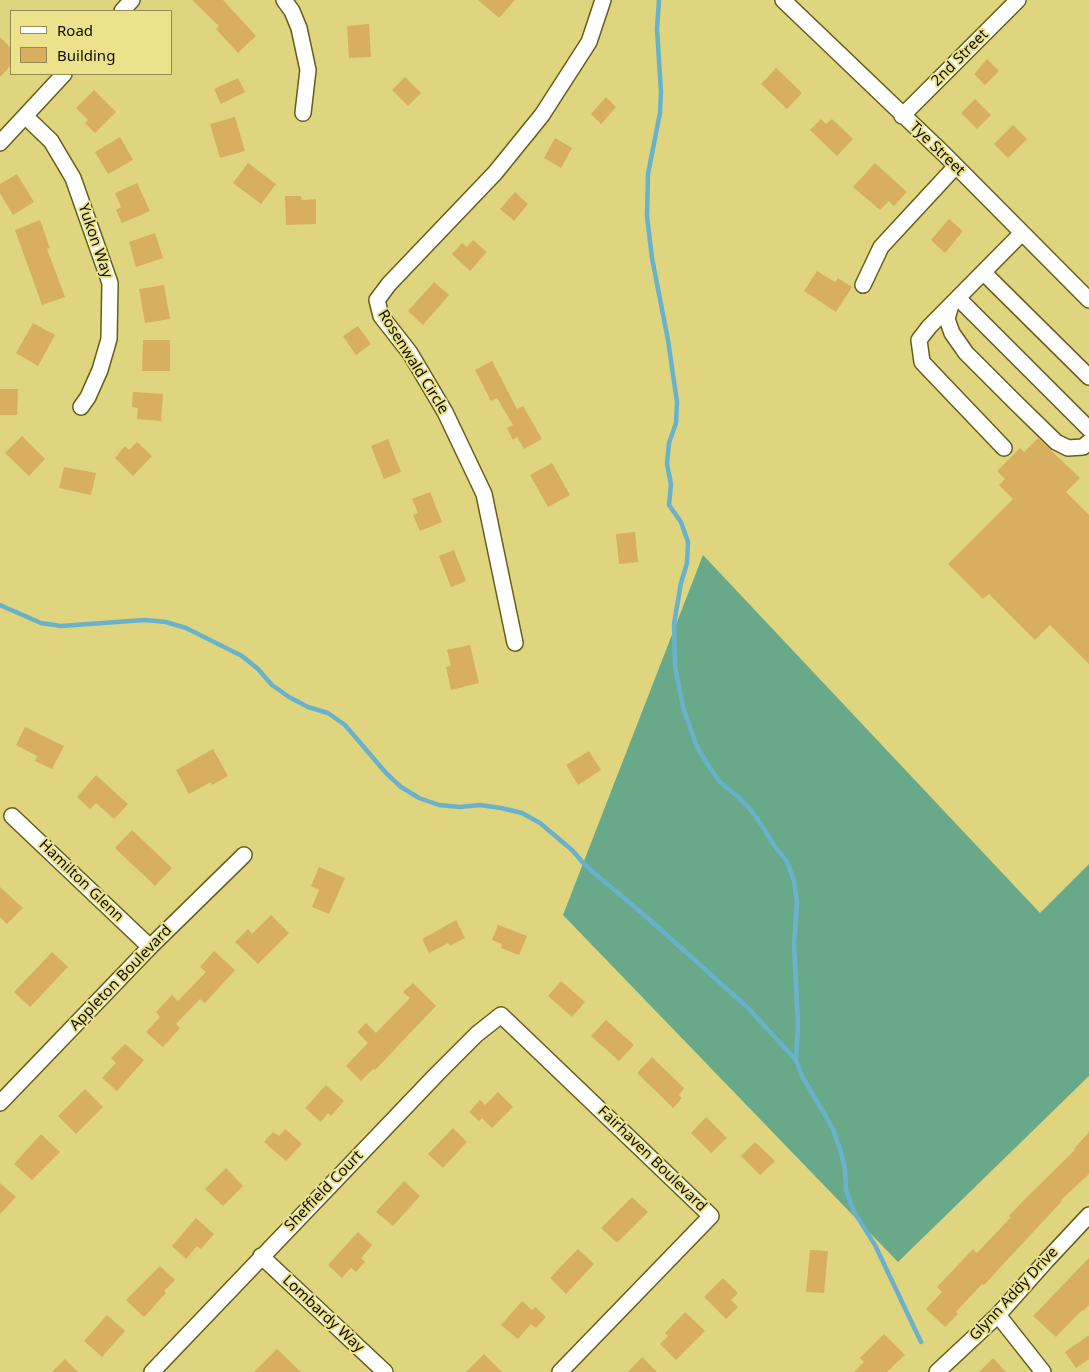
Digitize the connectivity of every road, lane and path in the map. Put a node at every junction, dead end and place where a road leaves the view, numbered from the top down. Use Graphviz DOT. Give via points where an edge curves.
graph roads {
  1 [pos="132,0"];
  2 [pos="284,0"];
  3 [pos="603,0"];
  4 [pos="783,0"];
  5 [pos="1018,0"];
  6 [pos="123,10"];
  7 [pos="63,75"];
  8 [pos="302,114"];
  9 [pos="25,116"];
  10 [pos="902,116"];
  11 [pos="0,143"];
  12 [pos="956,166"];
  13 [pos="1022,233"];
  14 [pos="984,273"];
  15 [pos="863,285"];
  16 [pos="1089,300"];
  17 [pos="955,302"];
  18 [pos="1089,377"];
  19 [pos="81,407"];
  20 [pos="1089,429"];
  21 [pos="1089,442"];
  22 [pos="1004,448"];
  23 [pos="516,643"];
  24 [pos="12,816"];
  25 [pos="244,856"];
  26 [pos="150,947"];
  27 [pos="501,1015"];
  28 [pos="0,1103"];
  29 [pos="1089,1215"];
  30 [pos="261,1256"];
  31 [pos="998,1315"];
  32 [pos="152,1372"];
  33 [pos="385,1372"];
  34 [pos="560,1372"];
  35 [pos="937,1372"];
  36 [pos="1043,1372"];
  1 -- 6 [label="street"];
  2 -- 8 [label="street" via="299,28 308,70"];
  3 -- 23 [label="street, Rosenwald Circle" via="589,42 542,115 495,173 377,300 381,316 410,353 445,412 484,494"];
  4 -- 10 [label="street, Tye Street"];
  5 -- 10 [label="street, 2nd Street"];
  7 -- 9 [label="street"];
  9 -- 11 [label="street"];
  9 -- 19 [label="street, Yukon Way" via="51,141 73,178 110,283 109,339 100,370"];
  10 -- 12 [label="street, Tye Street"];
  12 -- 13 [label="street, Tye Street"];
  12 -- 15 [label="street" via="881,247"];
  13 -- 14 [label="street"];
  13 -- 16 [label="street, Tye Street"];
  14 -- 17 [label="street"];
  14 -- 18 [label="street"];
  17 -- 20 [label="street"];
  17 -- 21 [label="street" via="947,318 952,334 966,353 1056,442 1068,448 1083,447"];
  17 -- 22 [label="street" via="919,340 922,362"];
  24 -- 26 [label="street, Hamilton Glenn"];
  25 -- 26 [label="street, Appleton Boulevard"];
  26 -- 28 [label="street, Appleton Boulevard"];
  27 -- 30 [label="street, Sheffield Court" via="437,1074"];
  27 -- 34 [label="street, Fairhaven Boulevard" via="711,1216"];
  29 -- 31 [label="street, Glynn Addy Drive"];
  30 -- 32 [label="street, Sheffield Court"];
  30 -- 33 [label="street, Lombardy Way"];
  31 -- 35 [label="street, Glynn Addy Drive"];
  31 -- 36 [label="street"];
}
